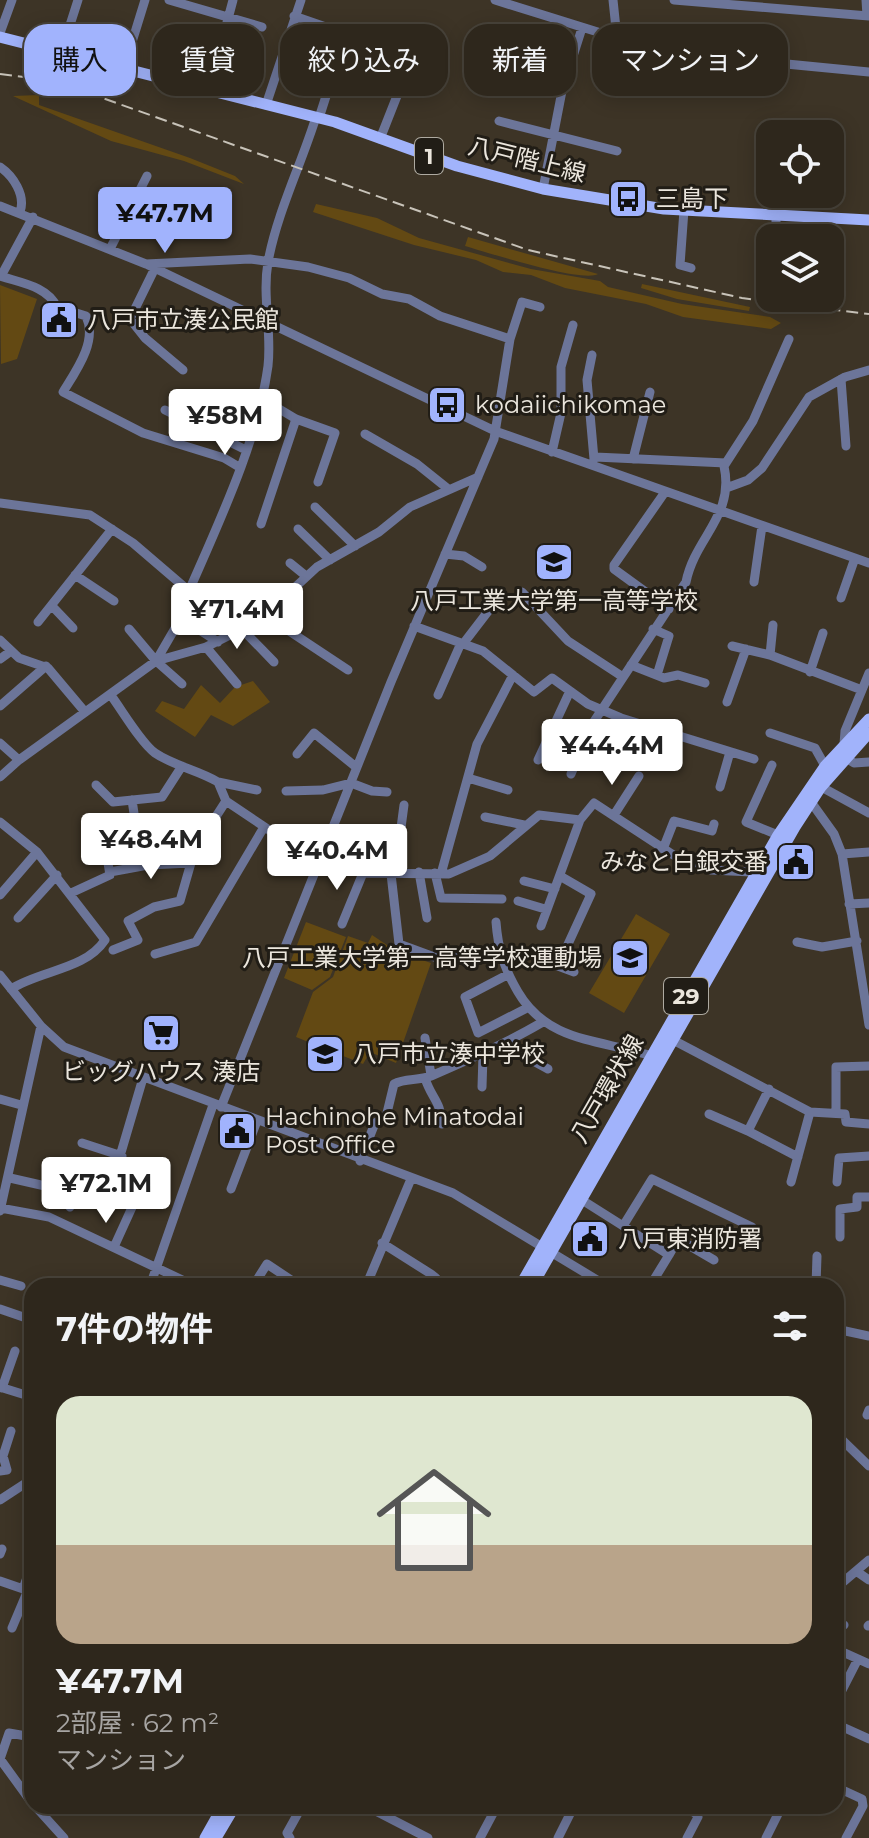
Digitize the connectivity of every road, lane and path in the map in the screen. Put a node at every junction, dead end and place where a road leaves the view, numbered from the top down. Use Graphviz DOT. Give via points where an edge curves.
graph roads {
  1 [pos="12,0"];
  2 [pos="78,0"];
  3 [pos="145,0"];
  4 [pos="169,0"];
  5 [pos="233,0"];
  6 [pos="301,0"];
  7 [pos="495,0"];
  8 [pos="613,0"];
  9 [pos="674,0"];
  10 [pos="866,0"];
  11 [pos="769,5"];
  12 [pos="294,16"];
  13 [pos="868,16"];
  14 [pos="228,18"];
  15 [pos="70,24"];
  16 [pos="226,24"];
  17 [pos="251,24"];
  18 [pos="616,24"];
  19 [pos="582,28"];
  20 [pos="136,29"];
  21 [pos="592,31"];
  22 [pos="0,35"];
  23 [pos="24,41"];
  24 [pos="788,64"];
  25 [pos="869,72"];
  26 [pos="232,96"];
  27 [pos="397,96"];
  28 [pos="266,105"];
  29 [pos="317,117"];
  30 [pos="499,121"];
  31 [pos="551,137"];
  32 [pos="380,139"];
  33 [pos="617,151"];
  34 [pos="0,167"];
  35 [pos="147,176"];
  36 [pos="543,189"];
  37 [pos="0,206"];
  38 [pos="684,210"];
  39 [pos="20,212"];
  40 [pos="776,215"];
  41 [pos="33,217"];
  42 [pos="869,220"];
  43 [pos="776,224"];
  44 [pos="110,249"];
  45 [pos="268,260"];
  46 [pos="151,266"];
  47 [pos="691,268"];
  48 [pos="0,276"];
  49 [pos="540,307"];
  50 [pos="267,322"];
  51 [pos="573,325"];
  52 [pos="510,339"];
  53 [pos="789,339"];
  54 [pos="592,355"];
  55 [pos="183,370"];
  56 [pos="869,370"];
  57 [pos="841,379"];
  58 [pos="650,392"];
  59 [pos="261,398"];
  60 [pos="165,410"];
  61 [pos="296,419"];
  62 [pos="495,431"];
  63 [pos="365,434"];
  64 [pos="846,446"];
  65 [pos="244,449"];
  66 [pos="552,452"];
  67 [pos="633,459"];
  68 [pos="594,462"];
  69 [pos="726,463"];
  70 [pos="239,467"];
  71 [pos="478,477"];
  72 [pos="318,482"];
  73 [pos="729,487"];
  74 [pos="447,488"];
  75 [pos="665,492"];
  76 [pos="0,503"];
  77 [pos="315,507"];
  78 [pos="721,512"];
  79 [pos="261,524"];
  80 [pos="762,526"];
  81 [pos="112,529"];
  82 [pos="298,529"];
  83 [pos="355,546"];
  84 [pos="445,554"];
  85 [pos="855,558"];
  86 [pos="330,560"];
  87 [pos="290,563"];
  88 [pos="869,563"];
  89 [pos="482,567"];
  90 [pos="75,575"];
  91 [pos="306,576"];
  92 [pos="754,582"];
  93 [pos="190,589"];
  94 [pos="522,592"];
  95 [pos="841,598"];
  96 [pos="114,601"];
  97 [pos="496,601"];
  98 [pos="52,606"];
  99 [pos="669,609"];
  100 [pos="265,615"];
  101 [pos="181,618"];
  102 [pos="38,622"];
  103 [pos="773,625"];
  104 [pos="247,626"];
  105 [pos="414,626"];
  106 [pos="73,628"];
  107 [pos="129,629"];
  108 [pos="653,629"];
  109 [pos="823,633"];
  110 [pos="0,640"];
  111 [pos="218,642"];
  112 [pos="462,643"];
  113 [pos="732,646"];
  114 [pos="206,647"];
  115 [pos="746,649"];
  116 [pos="11,651"];
  117 [pos="770,655"];
  118 [pos="0,659"];
  119 [pos="156,661"];
  120 [pos="274,662"];
  121 [pos="631,665"];
  122 [pos="46,666"];
  123 [pos="348,670"];
  124 [pos="810,672"];
  125 [pos="869,673"];
  126 [pos="513,675"];
  127 [pos="657,675"];
  128 [pos="623,677"];
  129 [pos="705,683"];
  130 [pos="182,684"];
  131 [pos="237,684"];
  132 [pos="862,690"];
  133 [pos="570,691"];
  134 [pos="110,694"];
  135 [pos="438,695"];
  136 [pos="727,702"];
  137 [pos="0,706"];
  138 [pos="602,710"];
  139 [pos="85,712"];
  140 [pos="869,719"];
  141 [pos="770,733"];
  142 [pos="869,733"];
  143 [pos="0,743"];
  144 [pos="844,744"];
  145 [pos="730,752"];
  146 [pos="297,754"];
  147 [pos="846,758"];
  148 [pos="754,759"];
  149 [pos="19,760"];
  150 [pos="538,760"];
  151 [pos="869,762"];
  152 [pos="772,765"];
  153 [pos="182,766"];
  154 [pos="825,766"];
  155 [pos="356,767"];
  156 [pos="571,774"];
  157 [pos="639,776"];
  158 [pos="0,777"];
  159 [pos="468,778"];
  160 [pos="218,782"];
  161 [pos="351,783"];
  162 [pos="817,784"];
  163 [pos="96,785"];
  164 [pos="720,787"];
  165 [pos="257,790"];
  166 [pos="508,790"];
  167 [pos="286,791"];
  168 [pos="387,792"];
  169 [pos="132,800"];
  170 [pos="226,801"];
  171 [pos="811,802"];
  172 [pos="404,805"];
  173 [pos="869,813"];
  174 [pos="614,815"];
  175 [pos="485,817"];
  176 [pos="580,820"];
  177 [pos="0,822"];
  178 [pos="714,824"];
  179 [pos="524,825"];
  180 [pos="264,827"];
  181 [pos="778,835"];
  182 [pos="663,849"];
  183 [pos="37,852"];
  184 [pos="869,852"];
  185 [pos="321,854"];
  186 [pos="842,854"];
  187 [pos="190,863"];
  188 [pos="110,872"];
  189 [pos="419,872"];
  190 [pos="363,873"];
  191 [pos="393,874"];
  192 [pos="438,874"];
  193 [pos="57,875"];
  194 [pos="560,876"];
  195 [pos="761,876"];
  196 [pos="524,881"];
  197 [pos="555,889"];
  198 [pos="71,893"];
  199 [pos="0,895"];
  200 [pos="502,899"];
  201 [pos="518,901"];
  202 [pos="869,903"];
  203 [pos="849,904"];
  204 [pos="545,909"];
  205 [pos="18,918"];
  206 [pos="427,918"];
  207 [pos="496,922"];
  208 [pos="342,924"];
  209 [pos="541,926"];
  210 [pos="857,941"];
  211 [pos="797,942"];
  212 [pos="498,948"];
  213 [pos="113,950"];
  214 [pos="567,951"];
  215 [pos="155,954"];
  216 [pos="585,959"];
  217 [pos="866,971"];
  218 [pos="574,972"];
  219 [pos="0,975"];
  220 [pos="507,975"];
  221 [pos="11,989"];
  222 [pos="527,1008"];
  223 [pos="541,1023"];
  224 [pos="869,1025"];
  225 [pos="41,1026"];
  226 [pos="425,1038"];
  227 [pos="673,1040"];
  228 [pos="504,1045"];
  229 [pos="483,1055"];
  230 [pos="652,1056"];
  231 [pos="869,1066"];
  232 [pos="548,1069"];
  233 [pos="428,1077"];
  234 [pos="143,1078"];
  235 [pos="482,1087"];
  236 [pos="769,1089"];
  237 [pos="0,1099"];
  238 [pos="21,1105"];
  239 [pos="217,1106"];
  240 [pos="810,1112"];
  241 [pos="836,1113"];
  242 [pos="709,1114"];
  243 [pos="257,1121"];
  244 [pos="442,1124"];
  245 [pos="869,1124"];
  246 [pos="748,1131"];
  247 [pos="82,1143"];
  248 [pos="122,1156"];
  249 [pos="869,1156"];
  250 [pos="798,1157"];
  251 [pos="360,1161"];
  252 [pos="87,1167"];
  253 [pos="115,1173"];
  254 [pos="10,1178"];
  255 [pos="411,1179"];
  256 [pos="791,1182"];
  257 [pos="837,1182"];
  258 [pos="231,1189"];
  259 [pos="139,1192"];
  260 [pos="76,1193"];
  261 [pos="869,1197"];
  262 [pos="582,1200"];
  263 [pos="70,1207"];
  264 [pos="0,1209"];
  265 [pos="623,1226"];
  266 [pos="752,1227"];
  267 [pos="840,1237"];
  268 [pos="382,1243"];
  269 [pos="114,1247"];
  270 [pos="547,1250"];
  271 [pos="669,1255"];
  272 [pos="817,1256"];
  273 [pos="714,1260"];
  274 [pos="158,1266"];
  275 [pos="153,1278"];
  276 [pos="180,1278"];
  277 [pos="258,1278"];
  278 [pos="288,1278"];
  279 [pos="369,1278"];
  280 [pos="436,1278"];
  281 [pos="526,1278"];
  282 [pos="535,1278"];
  283 [pos="594,1278"];
  284 [pos="655,1278"];
  285 [pos="816,1278"];
  286 [pos="0,1280"];
  287 [pos="21,1286"];
  288 [pos="0,1309"];
  289 [pos="24,1317"];
  290 [pos="844,1331"];
  291 [pos="869,1336"];
  292 [pos="15,1351"];
  293 [pos="1,1387"];
  294 [pos="24,1394"];
  295 [pos="11,1431"];
  296 [pos="844,1442"];
  297 [pos="869,1466"];
  298 [pos="0,1471"];
  299 [pos="24,1484"];
  300 [pos="0,1500"];
  301 [pos="869,1560"];
  302 [pos="856,1571"];
  303 [pos="869,1580"];
  304 [pos="0,1581"];
  305 [pos="844,1581"];
  306 [pos="24,1589"];
  307 [pos="24,1598"];
  308 [pos="12,1628"];
  309 [pos="844,1653"];
  310 [pos="858,1659"];
  311 [pos="869,1664"];
  312 [pos="844,1686"];
  313 [pos="844,1728"];
  314 [pos="24,1736"];
  315 [pos="869,1739"];
  316 [pos="844,1791"];
  317 [pos="24,1792"];
  318 [pos="41,1814"];
  319 [pos="218,1814"];
  320 [pos="230,1814"];
  321 [pos="298,1814"];
  322 [pos="382,1814"];
  323 [pos="493,1814"];
  324 [pos="570,1814"];
  325 [pos="696,1814"];
  326 [pos="778,1814"];
  327 [pos="287,1836"];
  328 [pos="64,1838"];
  329 [pos="205,1838"];
  330 [pos="216,1838"];
  331 [pos="428,1838"];
  332 [pos="480,1838"];
  333 [pos="560,1838"];
  334 [pos="687,1838"];
  335 [pos="766,1838"];
  336 [pos="846,1838"];
  1 -- 22 [label="street"];
  2 -- 15 [label="street"];
  3 -- 20 [label="street"];
  4 -- 14 [label="street"];
  5 -- 14 [label="street"];
  6 -- 12 [label="street"];
  7 -- 19 [label="street"];
  8 -- 18 [label="street"];
  9 -- 11 [label="street"];
  10 -- 13 [label="street"];
  11 -- 13 [label="street"];
  12 -- 28 [label="street"];
  12 -- 29 [label="street" via="346,34"];
  14 -- 16 [label="street"];
  14 -- 17 [label="street"];
  19 -- 21 [label="street"];
  19 -- 31 [label="street"];
  22 -- 23 [label="main road, 八戸階上線 / 1"];
  24 -- 25 [label="street"];
  26 -- 28 [label="main road, 八戸階上線 / 1"];
  27 -- 32 [label="street"];
  28 -- 29 [label="main road, 八戸階上線 / 1"];
  29 -- 32 [label="main road, 八戸階上線 / 1"];
  29 -- 45 [label="street"];
  30 -- 31 [label="street"];
  31 -- 33 [label="street"];
  31 -- 36 [label="street"];
  32 -- 36 [label="main road, 八戸階上線 / 1"];
  34 -- 39 [label="street" via="13,179 22,201"];
  35 -- 44 [label="street"];
  36 -- 38 [label="main road, 八戸階上線 / 1"];
  37 -- 39 [label="street"];
  38 -- 40 [label="main road, 八戸階上線 / 1"];
  38 -- 47 [label="street" via="680,265"];
  39 -- 41 [label="street"];
  40 -- 42 [label="main road, 八戸階上線 / 1"];
  40 -- 43 [label="street"];
  41 -- 44 [label="street"];
  41 -- 48 [label="street"];
  44 -- 46 [label="street"];
  45 -- 46 [label="street"];
  45 -- 50 [label="street"];
  45 -- 52 [label="street" via="339,274"];
  46 -- 50 [label="street"];
  46 -- 55 [label="street" via="130,319"];
  48 -- 70 [label="street" via="42,290 57,307 89,321 87,348 63,392 143,433"];
  49 -- 52 [label="street" via="522,302"];
  50 -- 59 [label="street" via="268,364"];
  50 -- 62 [label="street"];
  51 -- 66 [label="street" via="561,367 561,413"];
  52 -- 62 [label="street"];
  53 -- 69 [label="street" via="753,421"];
  54 -- 68 [label="street" via="587,380"];
  56 -- 57 [label="street"];
  57 -- 64 [label="street"];
  57 -- 73 [label="street" via="805,401 762,468"];
  58 -- 67 [label="street"];
  59 -- 61 [label="street"];
  59 -- 65 [label="street"];
  60 -- 65 [label="street"];
  61 -- 72 [label="street" via="335,433"];
  61 -- 79 [label="street"];
  62 -- 66 [label="street"];
  62 -- 71 [label="street"];
  63 -- 74 [label="street"];
  65 -- 70 [label="street"];
  66 -- 68 [label="street"];
  67 -- 68 [label="street"];
  67 -- 69 [label="street"];
  68 -- 75 [label="street"];
  69 -- 73 [label="street"];
  70 -- 93 [label="street"];
  71 -- 74 [label="street"];
  71 -- 84 [label="street"];
  73 -- 78 [label="street"];
  74 -- 83 [label="street"];
  75 -- 78 [label="street"];
  75 -- 99 [label="street" via="614,569"];
  76 -- 81 [label="street" via="90,515"];
  77 -- 83 [label="street"];
  78 -- 80 [label="street"];
  78 -- 99 [label="street"];
  80 -- 85 [label="street"];
  80 -- 92 [label="street"];
  81 -- 90 [label="street"];
  81 -- 93 [label="street"];
  82 -- 86 [label="street"];
  83 -- 86 [label="street"];
  84 -- 89 [label="street" via="464,556"];
  84 -- 105 [label="street"];
  85 -- 88 [label="street"];
  85 -- 95 [label="street"];
  86 -- 91 [label="street"];
  87 -- 91 [label="street"];
  90 -- 96 [label="street"];
  90 -- 98 [label="street"];
  91 -- 100 [label="street"];
  93 -- 101 [label="street"];
  93 -- 104 [label="street"];
  94 -- 128 [label="street" via="568,641"];
  97 -- 112 [label="street"];
  98 -- 102 [label="street"];
  98 -- 106 [label="street"];
  99 -- 108 [label="street"];
  100 -- 104 [label="street"];
  100 -- 123 [label="street"];
  101 -- 111 [label="street"];
  101 -- 119 [label="street"];
  103 -- 117 [label="street"];
  104 -- 111 [label="street"];
  104 -- 120 [label="street"];
  105 -- 112 [label="street"];
  105 -- 155 [label="street"];
  107 -- 119 [label="street"];
  108 -- 121 [label="street"];
  108 -- 127 [label="street" via="669,636"];
  109 -- 124 [label="street"];
  110 -- 116 [label="street"];
  111 -- 114 [label="street"];
  112 -- 126 [label="street" via="483,651"];
  112 -- 135 [label="street"];
  113 -- 115 [label="street"];
  114 -- 119 [label="street"];
  114 -- 131 [label="street"];
  115 -- 117 [label="street"];
  115 -- 136 [label="street"];
  116 -- 118 [label="street"];
  116 -- 122 [label="street"];
  117 -- 124 [label="street"];
  119 -- 130 [label="street"];
  119 -- 134 [label="street"];
  121 -- 127 [label="street"];
  121 -- 128 [label="street"];
  122 -- 137 [label="street"];
  122 -- 139 [label="street"];
  124 -- 132 [label="street"];
  125 -- 132 [label="street"];
  126 -- 133 [label="street" via="534,692 552,678"];
  126 -- 159 [label="street" via="477,744"];
  127 -- 129 [label="street"];
  128 -- 138 [label="street"];
  132 -- 144 [label="street"];
  133 -- 138 [label="street"];
  133 -- 150 [label="street"];
  134 -- 139 [label="street"];
  134 -- 153 [label="street" via="142,742"];
  138 -- 145 [label="street"];
  138 -- 156 [label="street"];
  139 -- 149 [label="street"];
  140 -- 144 [label="main road, 八戸環状線 / 29"];
  141 -- 154 [label="street" via="815,748"];
  142 -- 147 [label="main road, 八戸環状線 / 29"];
  143 -- 149 [label="street"];
  144 -- 154 [label="main road, 八戸環状線 / 29"];
  145 -- 148 [label="street"];
  145 -- 164 [label="street"];
  146 -- 155 [label="street" via="314,733"];
  147 -- 151 [label="street"];
  147 -- 162 [label="main road, 八戸環状線 / 29"];
  149 -- 158 [label="street"];
  152 -- 181 [label="street" via="746,822"];
  153 -- 160 [label="street"];
  153 -- 169 [label="street" via="162,797"];
  154 -- 162 [label="main road, 八戸環状線 / 29"];
  155 -- 161 [label="street"];
  157 -- 174 [label="street"];
  159 -- 166 [label="street"];
  159 -- 192 [label="street"];
  160 -- 165 [label="street"];
  160 -- 170 [label="street"];
  161 -- 167 [label="street"];
  161 -- 168 [label="street"];
  161 -- 185 [label="street"];
  162 -- 171 [label="main road, 八戸環状線 / 29"];
  162 -- 173 [label="street"];
  162 -- 181 [label="main road, 八戸環状線 / 29"];
  163 -- 169 [label="street" via="113,802"];
  169 -- 188 [label="street" via="139,847 115,851 108,863"];
  170 -- 180 [label="street"];
  170 -- 187 [label="street"];
  171 -- 186 [label="street"];
  171 -- 195 [label="main road, 八戸環状線 / 29"];
  172 -- 191 [label="street"];
  174 -- 176 [label="street" via="594,803"];
  174 -- 182 [label="street"];
  175 -- 179 [label="street"];
  176 -- 179 [label="street" via="539,815"];
  176 -- 194 [label="street"];
  177 -- 183 [label="street"];
  178 -- 182 [label="street" via="712,831 674,821"];
  179 -- 192 [label="street" via="490,856"];
  180 -- 185 [label="street"];
  180 -- 215 [label="street" via="196,942"];
  181 -- 195 [label="main road, 八戸環状線 / 29"];
  182 -- 195 [label="street" via="711,870"];
  183 -- 193 [label="street"];
  183 -- 199 [label="street"];
  184 -- 186 [label="street"];
  185 -- 190 [label="street"];
  185 -- 239 [label="street"];
  186 -- 203 [label="street"];
  187 -- 188 [label="street"];
  187 -- 213 [label="street" via="180,901 128,921 138,940"];
  188 -- 198 [label="street"];
  189 -- 191 [label="street"];
  189 -- 192 [label="street"];
  189 -- 206 [label="street"];
  190 -- 191 [label="street"];
  190 -- 208 [label="street"];
  191 -- 212 [label="street" via="399,944 437,958"];
  192 -- 200 [label="street" via="441,898"];
  193 -- 198 [label="street"];
  193 -- 205 [label="street"];
  194 -- 197 [label="street"];
  194 -- 214 [label="street" via="591,894"];
  195 -- 227 [label="main road, 八戸環状線 / 29"];
  195 -- 230 [label="main road, 八戸環状線 / 29"];
  196 -- 197 [label="street"];
  197 -- 204 [label="street"];
  198 -- 221 [label="street" via="105,940 95,955"];
  201 -- 204 [label="street"];
  202 -- 203 [label="street"];
  203 -- 210 [label="street"];
  204 -- 209 [label="street"];
  207 -- 212 [label="street"];
  210 -- 211 [label="street" via="822,947"];
  210 -- 217 [label="street"];
  212 -- 220 [label="street"];
  214 -- 216 [label="street"];
  214 -- 218 [label="street" via="558,966"];
  217 -- 224 [label="street"];
  219 -- 221 [label="street"];
  220 -- 222 [label="street"];
  220 -- 222 [label="street" via="465,997 478,1033"];
  221 -- 225 [label="street"];
  222 -- 223 [label="street"];
  223 -- 228 [label="street"];
  223 -- 230 [label="street"];
  225 -- 234 [label="street" via="64,1047"];
  225 -- 238 [label="street"];
  226 -- 233 [label="street"];
  227 -- 236 [label="street"];
  227 -- 262 [label="main road, 八戸環状線 / 29"];
  228 -- 229 [label="street"];
  228 -- 232 [label="street"];
  229 -- 233 [label="street"];
  229 -- 235 [label="street"];
  230 -- 270 [label="main road, 八戸環状線 / 29"];
  231 -- 241 [label="street" via="836,1067"];
  233 -- 244 [label="street" via="430,1093 441,1105"];
  233 -- 251 [label="street" via="394,1084 386,1117 375,1123"];
  234 -- 239 [label="street"];
  234 -- 248 [label="street"];
  236 -- 240 [label="street"];
  236 -- 246 [label="street"];
  237 -- 238 [label="street"];
  238 -- 254 [label="street"];
  239 -- 243 [label="street"];
  239 -- 274 [label="street"];
  240 -- 241 [label="street"];
  240 -- 250 [label="street"];
  241 -- 245 [label="street" via="845,1114 846,1122"];
  242 -- 246 [label="street"];
  243 -- 251 [label="street"];
  243 -- 258 [label="street"];
  246 -- 250 [label="street"];
  247 -- 248 [label="street"];
  248 -- 253 [label="street"];
  249 -- 257 [label="street" via="839,1158"];
  250 -- 256 [label="street"];
  251 -- 255 [label="street"];
  252 -- 260 [label="street"];
  254 -- 260 [label="street"];
  254 -- 264 [label="street"];
  255 -- 268 [label="street"];
  255 -- 270 [label="street" via="453,1193"];
  259 -- 269 [label="street"];
  260 -- 263 [label="street"];
  261 -- 267 [label="street" via="857,1197 857,1207 840,1209"];
  262 -- 265 [label="street"];
  262 -- 270 [label="main road, 八戸環状線 / 29"];
  264 -- 269 [label="street" via="49,1217"];
  265 -- 266 [label="street" via="652,1179"];
  265 -- 271 [label="street"];
  268 -- 279 [label="street"];
  268 -- 280 [label="street"];
  269 -- 274 [label="street"];
  270 -- 281 [label="main road, 八戸環状線 / 29"];
  270 -- 282 [label="main road, 八戸環状線 / 29"];
  270 -- 283 [label="street"];
  271 -- 273 [label="street" via="678,1239"];
  271 -- 284 [label="street"];
  272 -- 285 [label="street"];
  274 -- 275 [label="street"];
  274 -- 276 [label="street"];
  277 -- 278 [label="street" via="267,1264"];
  286 -- 287 [label="street"];
  288 -- 289 [label="street"];
  290 -- 291 [label="street"];
  292 -- 293 [label="street"];
  293 -- 294 [label="street"];
  295 -- 298 [label="street" via="3,1456 7,1470"];
  296 -- 297 [label="street"];
  299 -- 300 [label="street"];
  301 -- 302 [label="street"];
  302 -- 303 [label="street"];
  302 -- 305 [label="street"];
  304 -- 306 [label="street"];
  307 -- 308 [label="street"];
  309 -- 310 [label="street"];
  310 -- 311 [label="street"];
  310 -- 312 [label="street"];
  313 -- 315 [label="street"];
  314 -- 317 [label="street" via="9,1733 0,1759"];
  316 -- 336 [label="street" via="862,1799 863,1806"];
  318 -- 328 [label="street"];
  319 -- 329 [label="main road"];
  320 -- 330 [label="main road"];
  321 -- 327 [label="street"];
  322 -- 331 [label="street"];
  323 -- 332 [label="street"];
  324 -- 333 [label="street"];
  325 -- 334 [label="street"];
  326 -- 335 [label="street"];
}
